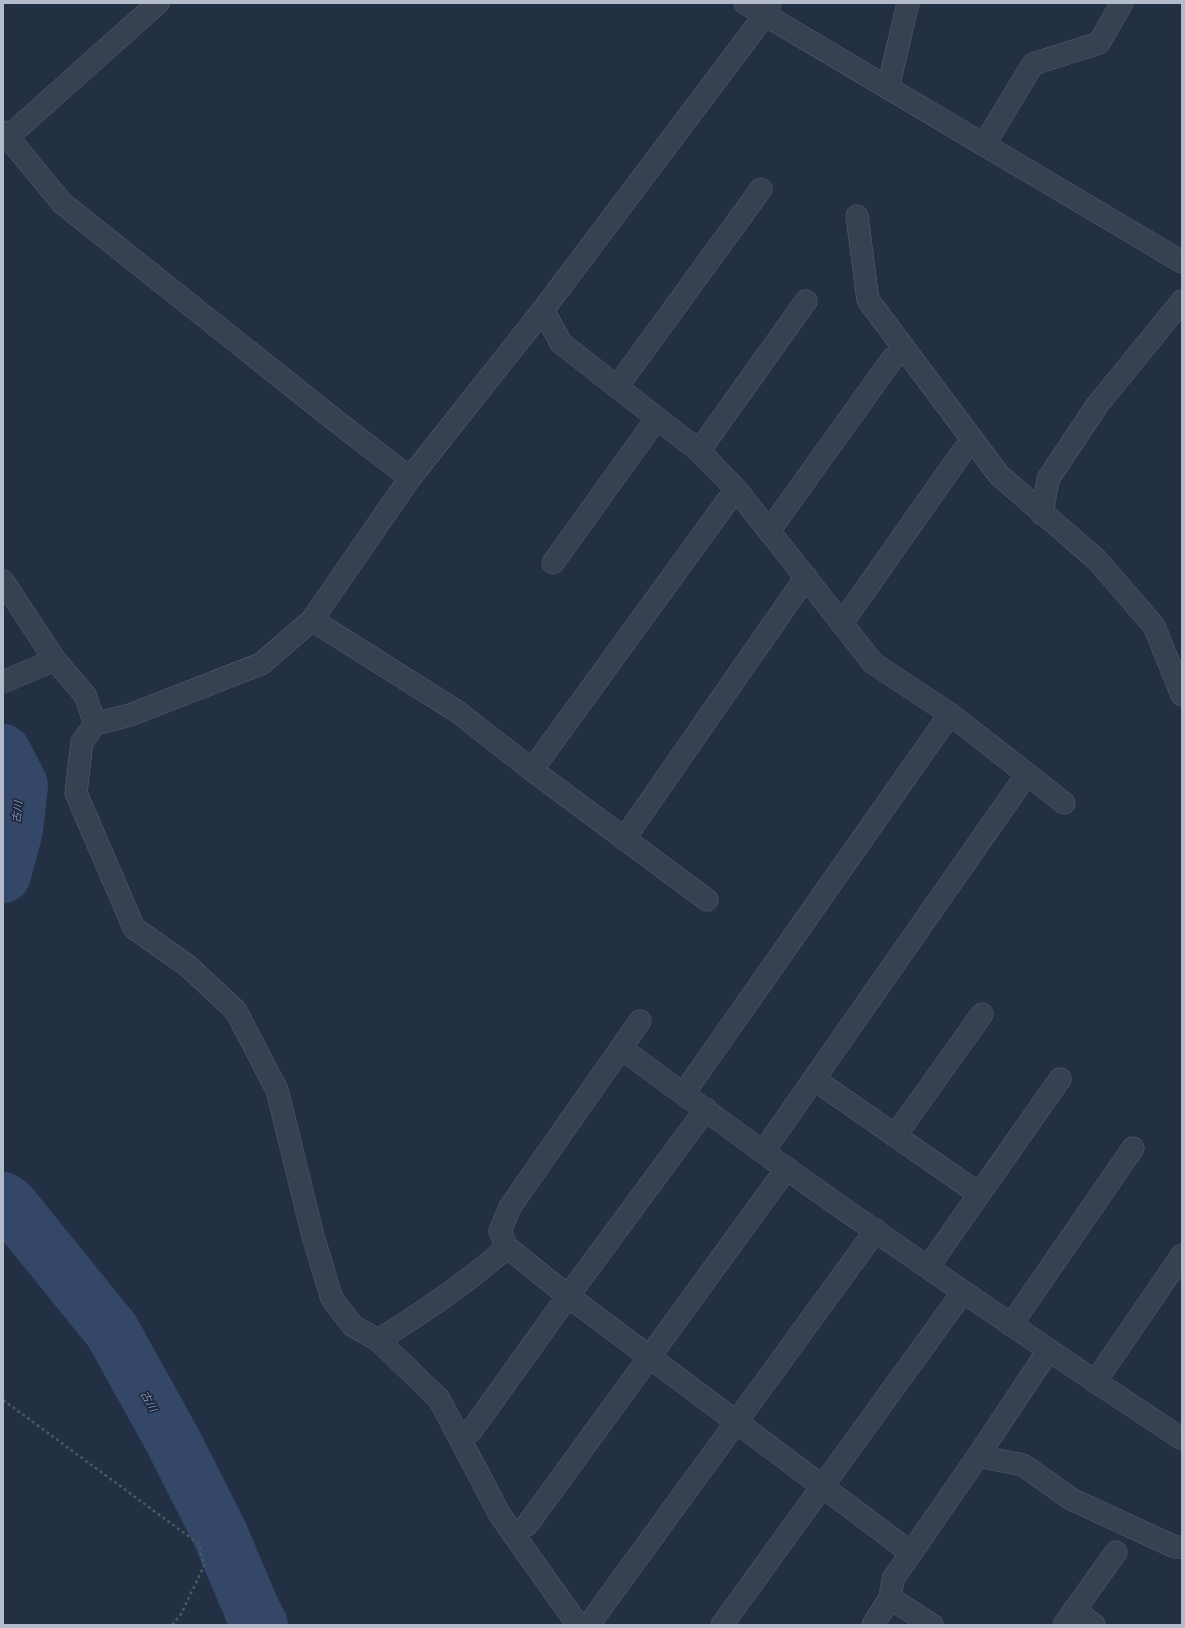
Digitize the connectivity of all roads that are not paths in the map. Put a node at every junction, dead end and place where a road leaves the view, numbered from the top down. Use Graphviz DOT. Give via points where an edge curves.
graph roads {
  1 [pos="158,3"];
  2 [pos="745,3"];
  3 [pos="908,3"];
  4 [pos="1122,3"];
  5 [pos="768,9"];
  6 [pos="888,88"];
  7 [pos="5,134"];
  8 [pos="984,145"];
  9 [pos="762,189"];
  10 [pos="858,216"];
  11 [pos="1182,262"];
  12 [pos="806,301"];
  13 [pos="1182,301"];
  14 [pos="543,310"];
  15 [pos="893,358"];
  16 [pos="617,386"];
  17 [pos="657,418"];
  18 [pos="699,451"];
  19 [pos="963,451"];
  20 [pos="410,478"];
  21 [pos="736,489"];
  22 [pos="1042,514"];
  23 [pos="769,531"];
  24 [pos="553,563"];
  25 [pos="806,577"];
  26 [pos="3,582"];
  27 [pos="312,620"];
  28 [pos="842,623"];
  29 [pos="55,660"];
  30 [pos="3,682"];
  31 [pos="1182,696"];
  32 [pos="950,714"];
  33 [pos="96,724"];
  34 [pos="532,770"];
  35 [pos="1027,774"];
  36 [pos="1064,803"];
  37 [pos="624,839"];
  38 [pos="707,900"];
  39 [pos="982,1014"];
  40 [pos="640,1021"];
  41 [pos="622,1049"];
  42 [pos="814,1079"];
  43 [pos="1060,1079"];
  44 [pos="684,1093"];
  45 [pos="706,1110"];
  46 [pos="895,1136"];
  47 [pos="1133,1148"];
  48 [pos="763,1152"];
  49 [pos="787,1168"];
  50 [pos="979,1194"];
  51 [pos="876,1230"];
  52 [pos="507,1247"];
  53 [pos="1182,1255"];
  54 [pos="928,1267"];
  55 [pos="963,1292"];
  56 [pos="568,1296"];
  57 [pos="1012,1325"];
  58 [pos="378,1340"];
  59 [pos="1048,1351"];
  60 [pos="649,1356"];
  61 [pos="1096,1382"];
  62 [pos="737,1422"];
  63 [pos="471,1431"];
  64 [pos="1182,1439"];
  65 [pos="978,1456"];
  66 [pos="822,1485"];
  67 [pos="527,1525"];
  68 [pos="1182,1547"];
  69 [pos="910,1552"];
  70 [pos="1116,1552"];
  71 [pos="890,1598"];
  72 [pos="1069,1618"];
  73 [pos="586,1622"];
  74 [pos="722,1625"];
  75 [pos="873,1625"];
  76 [pos="932,1625"];
  77 [pos="1094,1625"];
  1 -- 7 [label="street"];
  2 -- 5 [label="street"];
  3 -- 6 [label="street"];
  4 -- 8 [label="street" via="1100,43 1033,64"];
  5 -- 6 [label="street"];
  5 -- 14 [label="street"];
  6 -- 8 [label="street"];
  7 -- 20 [label="street" via="62,203"];
  8 -- 11 [label="street"];
  9 -- 16 [label="street"];
  10 -- 22 [label="street" via="868,300 998,475"];
  12 -- 18 [label="street"];
  13 -- 22 [label="street" via="1098,404 1048,480"];
  14 -- 16 [label="street" via="560,343"];
  14 -- 20 [label="street"];
  15 -- 23 [label="street"];
  16 -- 17 [label="street"];
  17 -- 18 [label="street"];
  17 -- 24 [label="street"];
  18 -- 21 [label="street"];
  19 -- 28 [label="street"];
  20 -- 27 [label="street"];
  21 -- 23 [label="street"];
  21 -- 34 [label="street"];
  22 -- 31 [label="street" via="1097,560 1154,626"];
  23 -- 25 [label="street"];
  25 -- 28 [label="street"];
  25 -- 37 [label="street"];
  26 -- 29 [label="street"];
  27 -- 33 [label="street" via="261,664 130,715"];
  27 -- 34 [label="street" via="458,712"];
  28 -- 32 [label="street" via="873,663"];
  29 -- 30 [label="street"];
  29 -- 33 [label="street" via="85,695"];
  32 -- 35 [label="street"];
  32 -- 44 [label="street"];
  33 -- 58 [label="street" via="82,742 76,793 134,928 188,966 236,1011 278,1090 313,1236 332,1299 353,1326"];
  34 -- 37 [label="street"];
  35 -- 36 [label="street"];
  35 -- 42 [label="street"];
  37 -- 38 [label="street"];
  39 -- 46 [label="street"];
  40 -- 41 [label="street"];
  41 -- 44 [label="street"];
  41 -- 52 [label="street" via="510,1207 500,1231"];
  42 -- 46 [label="street"];
  42 -- 48 [label="street"];
  43 -- 50 [label="street"];
  44 -- 45 [label="street"];
  45 -- 48 [label="street"];
  45 -- 56 [label="street"];
  46 -- 50 [label="street"];
  47 -- 57 [label="street"];
  48 -- 49 [label="street"];
  49 -- 51 [label="street"];
  49 -- 60 [label="street"];
  50 -- 54 [label="street"];
  51 -- 54 [label="street"];
  51 -- 62 [label="street"];
  52 -- 56 [label="street"];
  52 -- 58 [label="street" via="434,1305"];
  53 -- 61 [label="street"];
  54 -- 55 [label="street"];
  55 -- 57 [label="street"];
  55 -- 66 [label="street"];
  56 -- 60 [label="street"];
  56 -- 63 [label="street"];
  57 -- 59 [label="street"];
  58 -- 73 [label="street" via="439,1399 500,1515"];
  59 -- 61 [label="street"];
  59 -- 65 [label="street"];
  60 -- 62 [label="street"];
  60 -- 67 [label="street"];
  61 -- 64 [label="street"];
  62 -- 66 [label="street"];
  62 -- 73 [label="street"];
  65 -- 68 [label="street" via="1023,1465 1071,1499 1175,1547"];
  65 -- 69 [label="street"];
  66 -- 69 [label="street"];
  66 -- 74 [label="street"];
  69 -- 71 [label="street" via="893,1579"];
  70 -- 72 [label="street"];
  71 -- 75 [label="street"];
  71 -- 76 [label="street"];
  72 -- 77 [label="street"];
}
